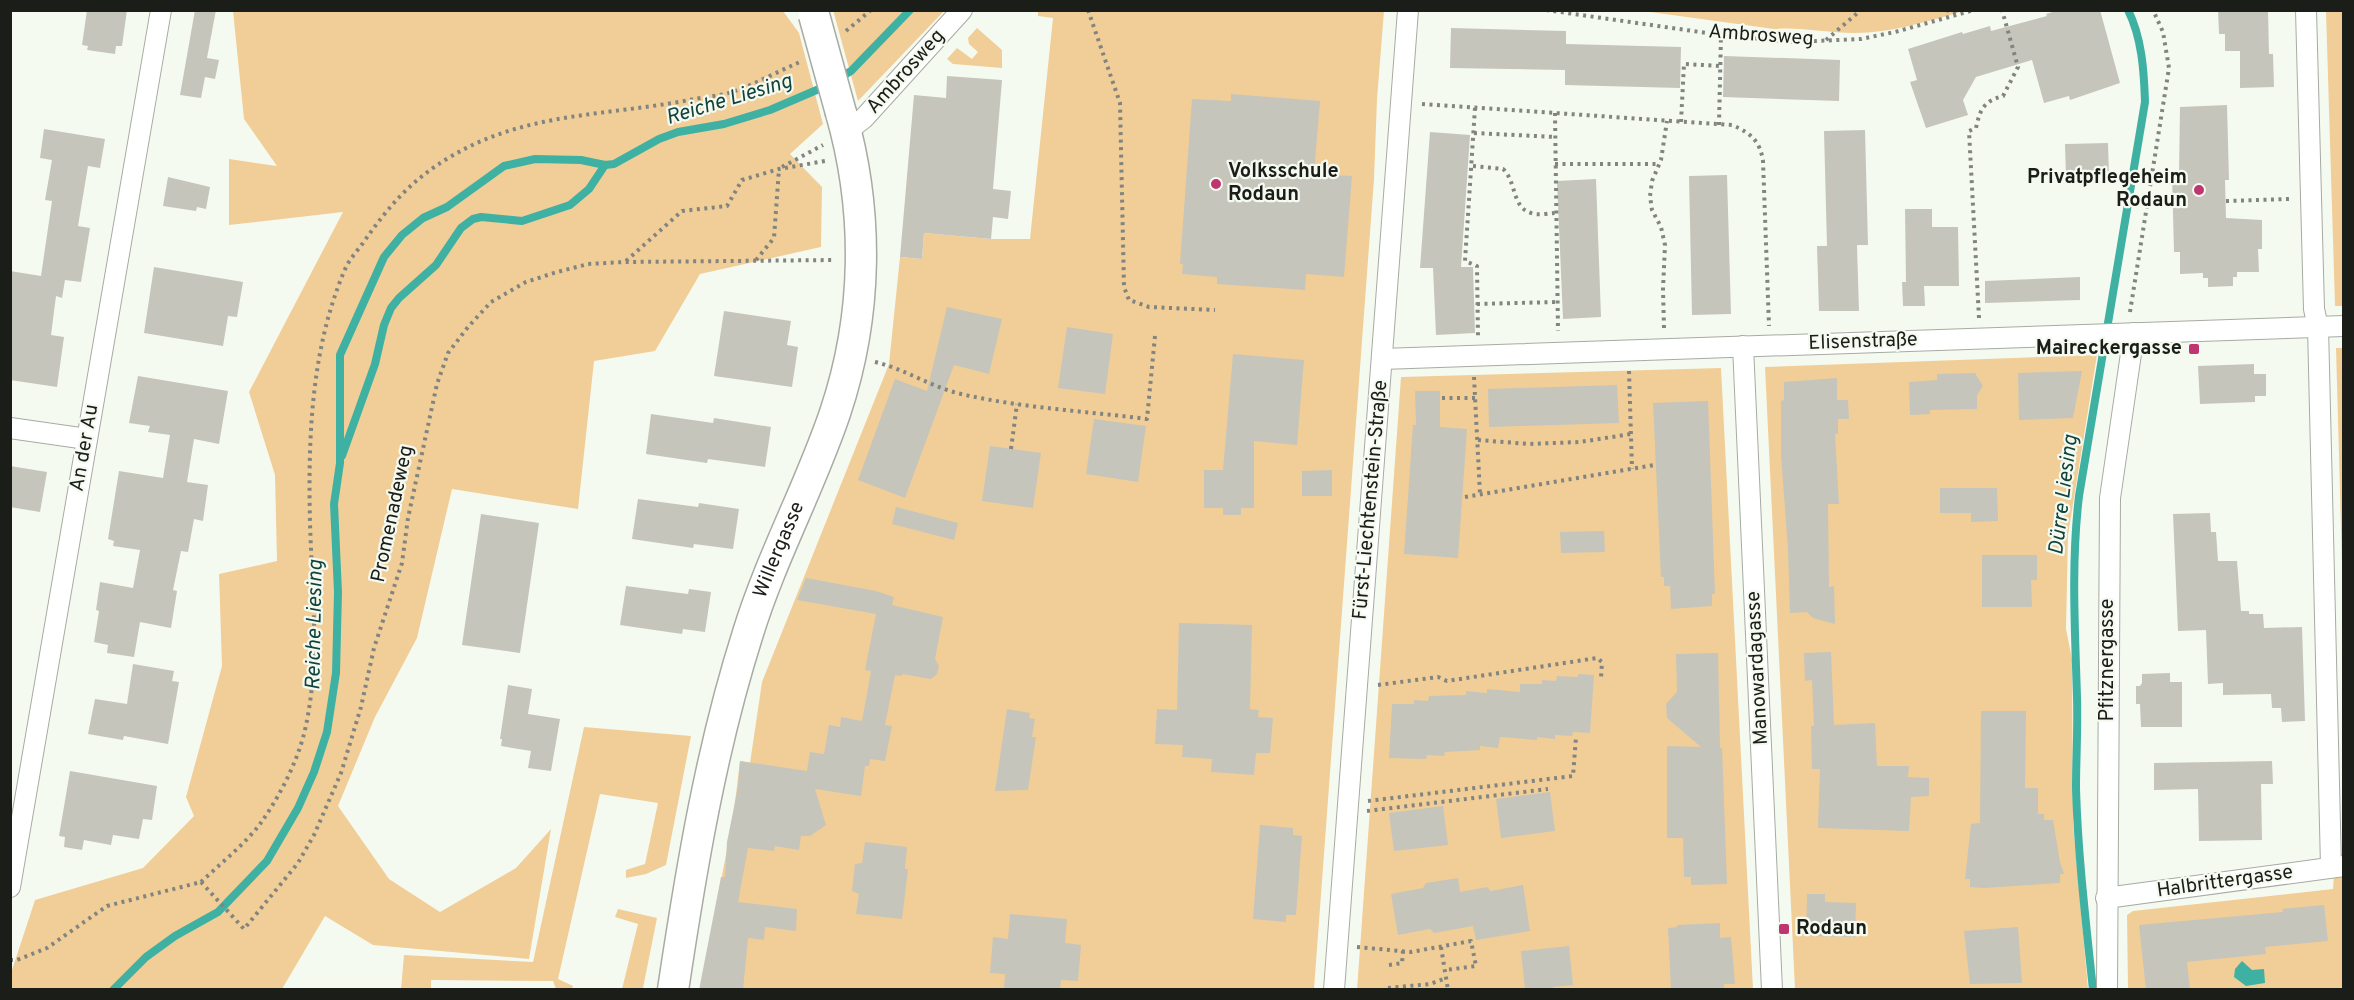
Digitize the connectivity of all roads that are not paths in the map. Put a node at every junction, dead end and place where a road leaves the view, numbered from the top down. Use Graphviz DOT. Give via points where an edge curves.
graph roads {
  1 [pos="161,10"];
  2 [pos="962,10"];
  3 [pos="1408,10"];
  4 [pos="2306,10"];
  5 [pos="814,13"];
  6 [pos="843,122"];
  7 [pos="2343,326"];
  8 [pos="2318,327"];
  9 [pos="2117,333"];
  10 [pos="1743,346"];
  11 [pos="1382,359"];
  12 [pos="10,428"];
  13 [pos="87,439"];
  14 [pos="2337,866"];
  15 [pos="10,887"];
  16 [pos="2106,898"];
  17 [pos="674,990"];
  18 [pos="1334,990"];
  19 [pos="1772,990"];
  20 [pos="2107,990"];
  1 -- 13 [label="street, An der Au"];
  2 -- 6 [label="street, Ambrosweg" via="864,118"];
  3 -- 11 [label="street, Fürst-Liechtenstein-Straße"];
  4 -- 8 [label="street" via="2314,309"];
  5 -- 6 [label="main road, Willergasse, bridge"];
  6 -- 17 [label="main road, Willergasse" via="854,168 863,259 851,356 835,413 765,583 733,681 705,803"];
  7 -- 8 [label="street, Elisenstraße"];
  8 -- 9 [label="street, Elisenstraße"];
  8 -- 14 [label="street"];
  9 -- 10 [label="street, Elisenstraße"];
  9 -- 16 [label="street, Pfitznergasse" via="2110,498"];
  10 -- 11 [label="street, Elisenstraße"];
  10 -- 19 [label="street, Manowardagasse"];
  11 -- 18 [label="street, Fürst-Liechtenstein-Straße"];
  12 -- 13 [label="street"];
  13 -- 15 [label="street, An der Au"];
  14 -- 16 [label="street, Halbrittergasse"];
  16 -- 20 [label="street, Pfitznergasse"];
}
